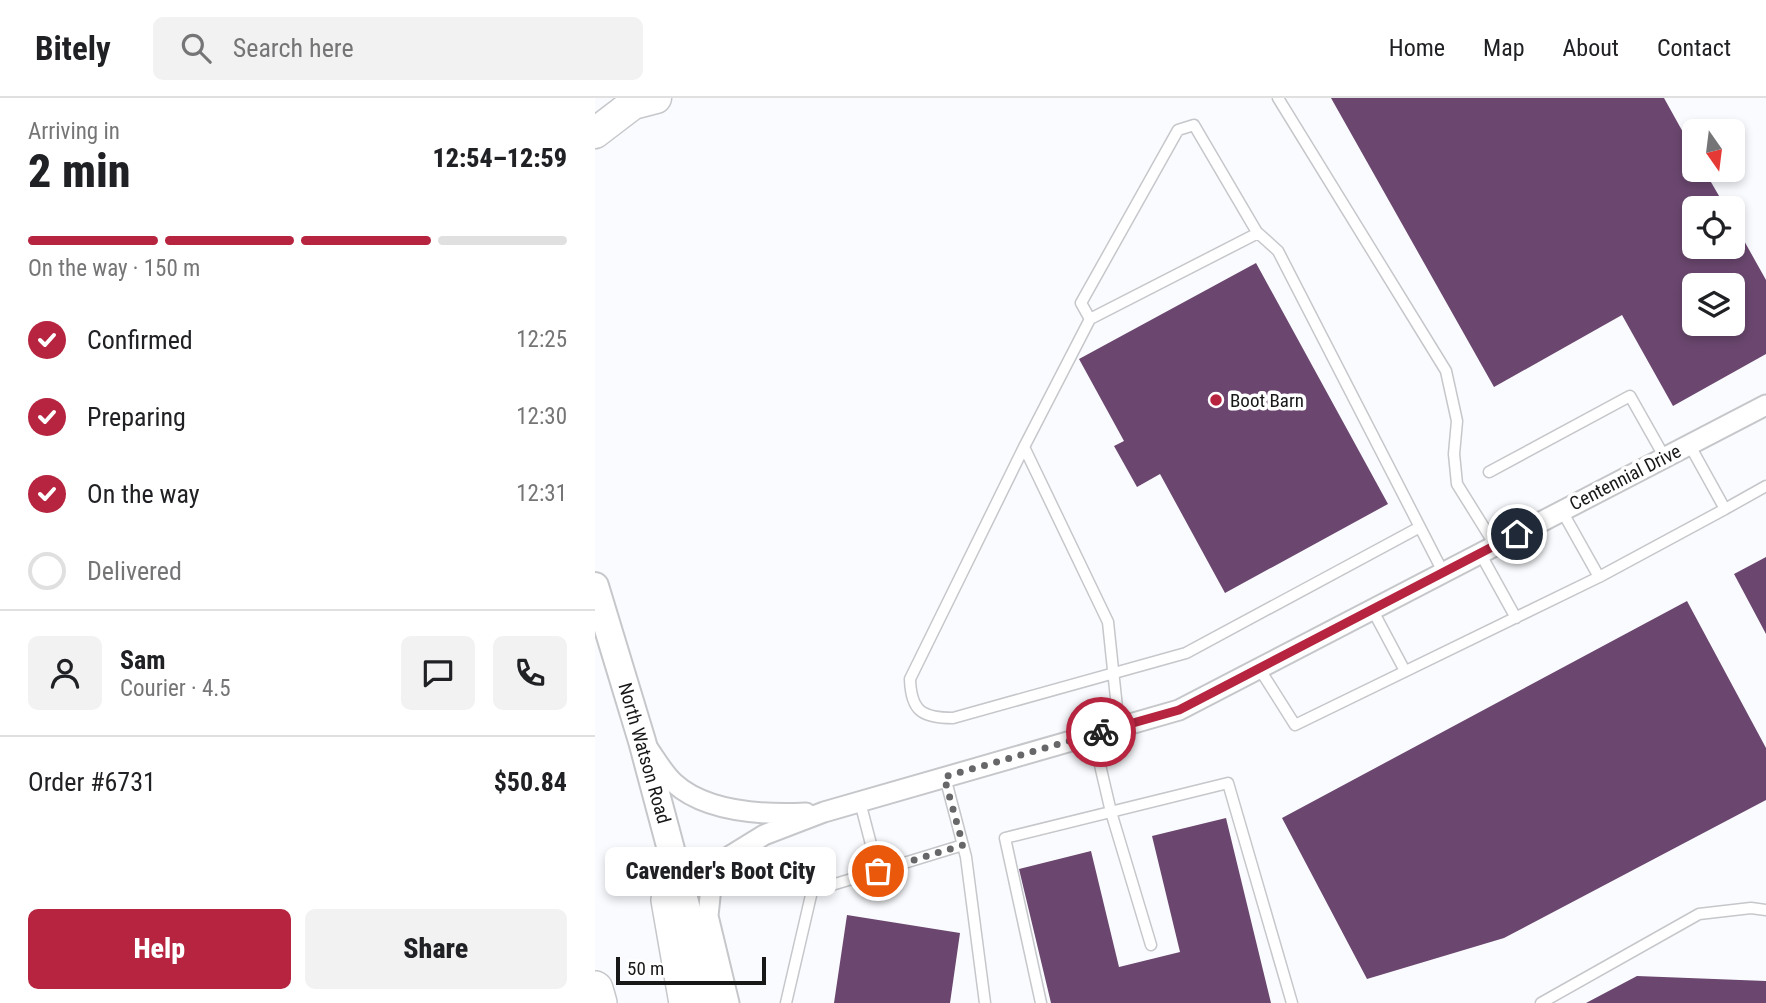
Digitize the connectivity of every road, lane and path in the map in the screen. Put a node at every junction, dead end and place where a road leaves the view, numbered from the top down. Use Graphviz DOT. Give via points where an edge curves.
graph roads {
  1 [pos="656,98"];
  2 [pos="1278,98"];
  3 [pos="595,133"];
  4 [pos="1258,233"];
  5 [pos="1090,319"];
  6 [pos="1766,405"];
  7 [pos="1689,444"];
  8 [pos="1024,447"];
  9 [pos="1665,458"];
  10 [pos="1489,472"];
  11 [pos="1766,486"];
  12 [pos="1725,509"];
  13 [pos="1562,511"];
  14 [pos="1420,527"];
  15 [pos="1487,549"];
  16 [pos="1443,572"];
  17 [pos="1599,577"];
  18 [pos="595,586"];
  19 [pos="1372,609"];
  20 [pos="1516,618"];
  21 [pos="1259,668"];
  22 [pos="1405,671"];
  23 [pos="1114,675"];
  24 [pos="1119,727"];
  25 [pos="1093,735"];
  26 [pos="642,741"];
  27 [pos="944,777"];
  28 [pos="860,802"];
  29 [pos="824,812"];
  30 [pos="1111,812"];
  31 [pos="963,845"];
  32 [pos="676,869"];
  33 [pos="878,871"];
  34 [pos="1766,910"];
  35 [pos="1151,945"];
  36 [pos="595,989"];
  37 [pos="599,1003"];
  38 [pos="687,1003"];
  39 [pos="712,1003"];
  40 [pos="729,1003"];
  41 [pos="786,1003"];
  42 [pos="985,1003"];
  43 [pos="1041,1003"];
  44 [pos="1292,1003"];
  45 [pos="1541,1003"];
  1 -- 3 [label="main road" via="632,104"];
  2 -- 15 [label="lane" via="1447,371 1457,421 1457,484"];
  4 -- 5 [label="lane"];
  4 -- 5 [label="lane" via="1194,125 1178,130 1081,303"];
  4 -- 14 [label="lane" via="1278,251"];
  5 -- 8 [label="lane"];
  6 -- 7 [label="street, Centennial Drive"];
  7 -- 9 [label="street, Centennial Drive"];
  7 -- 12 [label="lane"];
  8 -- 23 [label="lane" via="1108,622"];
  8 -- 23 [label="lane" via="910,679 911,697 918,710 933,718 953,718"];
  9 -- 10 [label="lane" via="1630,396"];
  9 -- 13 [label="street, Centennial Drive"];
  11 -- 12 [label="lane"];
  12 -- 17 [label="lane"];
  13 -- 15 [label="street, Centennial Drive"];
  13 -- 17 [label="lane"];
  14 -- 16 [label="lane"];
  14 -- 23 [label="lane" via="1186,653"];
  15 -- 16 [label="street, Centennial Drive"];
  15 -- 20 [label="lane"];
  16 -- 19 [label="street, Centennial Drive"];
  17 -- 20 [label="lane"];
  18 -- 26 [label="main road, North Watson Road"];
  19 -- 21 [label="street, Centennial Drive"];
  19 -- 22 [label="lane"];
  20 -- 22 [label="lane"];
  21 -- 22 [label="lane" via="1295,725"];
  21 -- 24 [label="street, Centennial Drive" via="1179,710"];
  23 -- 24 [label="lane"];
  24 -- 25 [label="street, Centennial Drive"];
  25 -- 27 [label="street, Centennial Drive"];
  25 -- 30 [label="lane"];
  26 -- 29 [label="street, Centennial Drive" via="674,783 708,803 768,814"];
  26 -- 32 [label="main road, North Watson Road"];
  27 -- 28 [label="street, Centennial Drive"];
  27 -- 31 [label="lane"];
  28 -- 29 [label="street, Centennial Drive"];
  28 -- 33 [label="lane"];
  29 -- 40 [label="street, Centennial Drive" via="764,835 725,859 711,887 708,916"];
  30 -- 35 [label="lane"];
  30 -- 43 [label="lane" via="1005,838"];
  30 -- 44 [label="lane" via="1228,783"];
  31 -- 33 [label="lane"];
  31 -- 42 [label="lane"];
  32 -- 38 [label="highway" via="669,900"];
  32 -- 39 [label="main road, North Watson Road"];
  33 -- 41 [label="lane" via="812,891"];
  34 -- 45 [label="lane" via="1699,914"];
  36 -- 37 [label="highway"];
}
